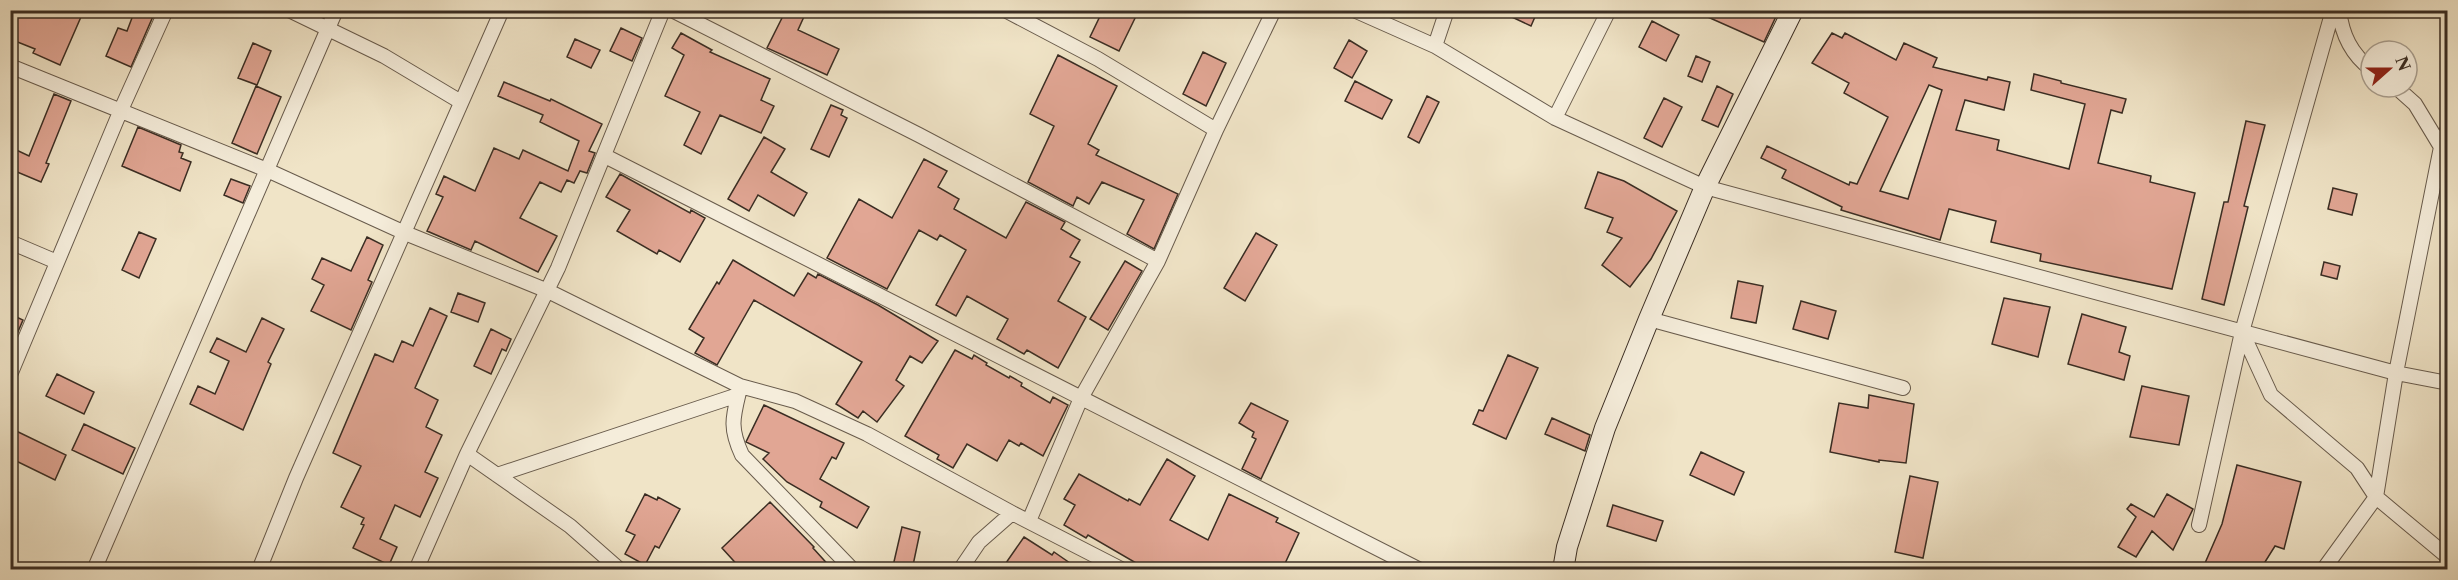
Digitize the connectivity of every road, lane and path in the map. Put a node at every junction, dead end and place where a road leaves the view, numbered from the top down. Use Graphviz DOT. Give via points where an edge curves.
graph roads {
  1 [pos="166,10"];
  2 [pos="289,10"];
  3 [pos="336,10"];
  4 [pos="502,10"];
  5 [pos="663,10"];
  6 [pos="672,10"];
  7 [pos="1005,10"];
  8 [pos="1274,10"];
  9 [pos="1354,10"];
  10 [pos="1447,10"];
  11 [pos="1608,10"];
  12 [pos="1793,10"];
  13 [pos="2333,10"];
  14 [pos="2339,10"];
  15 [pos="328,28"];
  16 [pos="1435,46"];
  17 [pos="2359,60"];
  18 [pos="10,66"];
  19 [pos="2409,99"];
  20 [pos="460,102"];
  21 [pos="120,112"];
  22 [pos="1555,118"];
  23 [pos="2448,128"];
  24 [pos="1216,130"];
  25 [pos="2441,147"];
  26 [pos="605,156"];
  27 [pos="267,170"];
  28 [pos="1705,187"];
  29 [pos="405,233"];
  30 [pos="10,242"];
  31 [pos="1158,261"];
  32 [pos="57,262"];
  33 [pos="548,291"];
  34 [pos="1649,319"];
  35 [pos="2242,332"];
  36 [pos="2396,373"];
  37 [pos="10,375"];
  38 [pos="2448,383"];
  39 [pos="1903,388"];
  40 [pos="739,391"];
  41 [pos="1081,399"];
  42 [pos="467,454"];
  43 [pos="497,475"];
  44 [pos="2376,497"];
  45 [pos="1012,513"];
  46 [pos="1029,521"];
  47 [pos="2199,525"];
  48 [pos="2448,557"];
  49 [pos="94,570"];
  50 [pos="260,570"];
  51 [pos="416,570"];
  52 [pos="620,570"];
  53 [pos="853,570"];
  54 [pos="960,570"];
  55 [pos="1123,570"];
  56 [pos="1420,570"];
  57 [pos="1563,570"];
  58 [pos="2323,570"];
  1 -- 21 [label="street"];
  2 -- 15 [label="street"];
  3 -- 15 [label="street"];
  4 -- 20 [label="street"];
  5 -- 26 [label="street"];
  6 -- 31 [label="street"];
  7 -- 24 [label="street" via="1098,58"];
  8 -- 24 [label="street"];
  9 -- 16 [label="street"];
  10 -- 16 [label="street"];
  11 -- 22 [label="street"];
  12 -- 28 [label="street"];
  13 -- 35 [label="street"];
  14 -- 17 [label="street" via="2348,45"];
  15 -- 20 [label="street"];
  15 -- 27 [label="street"];
  16 -- 22 [label="street"];
  18 -- 21 [label="street"];
  19 -- 25 [label="street"];
  20 -- 29 [label="street"];
  21 -- 27 [label="street"];
  21 -- 32 [label="street"];
  22 -- 28 [label="street"];
  23 -- 25 [label="street"];
  24 -- 31 [label="street"];
  25 -- 36 [label="street"];
  26 -- 33 [label="street"];
  26 -- 41 [label="street"];
  27 -- 29 [label="street"];
  27 -- 49 [label="street"];
  28 -- 34 [label="street"];
  28 -- 35 [label="street"];
  29 -- 33 [label="street"];
  29 -- 50 [label="street" via="296,478"];
  30 -- 32 [label="street"];
  31 -- 41 [label="street"];
  32 -- 37 [label="street"];
  33 -- 40 [label="street"];
  33 -- 42 [label="street"];
  34 -- 39 [label="street"];
  34 -- 57 [label="street" via="1605,428"];
  35 -- 36 [label="street"];
  35 -- 44 [label="street" via="2271,395 2358,468"];
  35 -- 47 [label="street"];
  36 -- 38 [label="street"];
  36 -- 44 [label="street"];
  40 -- 43 [label="street"];
  40 -- 45 [label="street" via="795,401 867,434"];
  40 -- 53 [label="street" via="731,420 742,455"];
  41 -- 46 [label="street"];
  41 -- 56 [label="street"];
  42 -- 43 [label="street"];
  42 -- 51 [label="street"];
  43 -- 52 [label="street" via="570,526"];
  44 -- 48 [label="street"];
  44 -- 58 [label="street"];
  45 -- 46 [label="street"];
  45 -- 54 [label="street" via="979,543"];
  46 -- 55 [label="street"];
}
